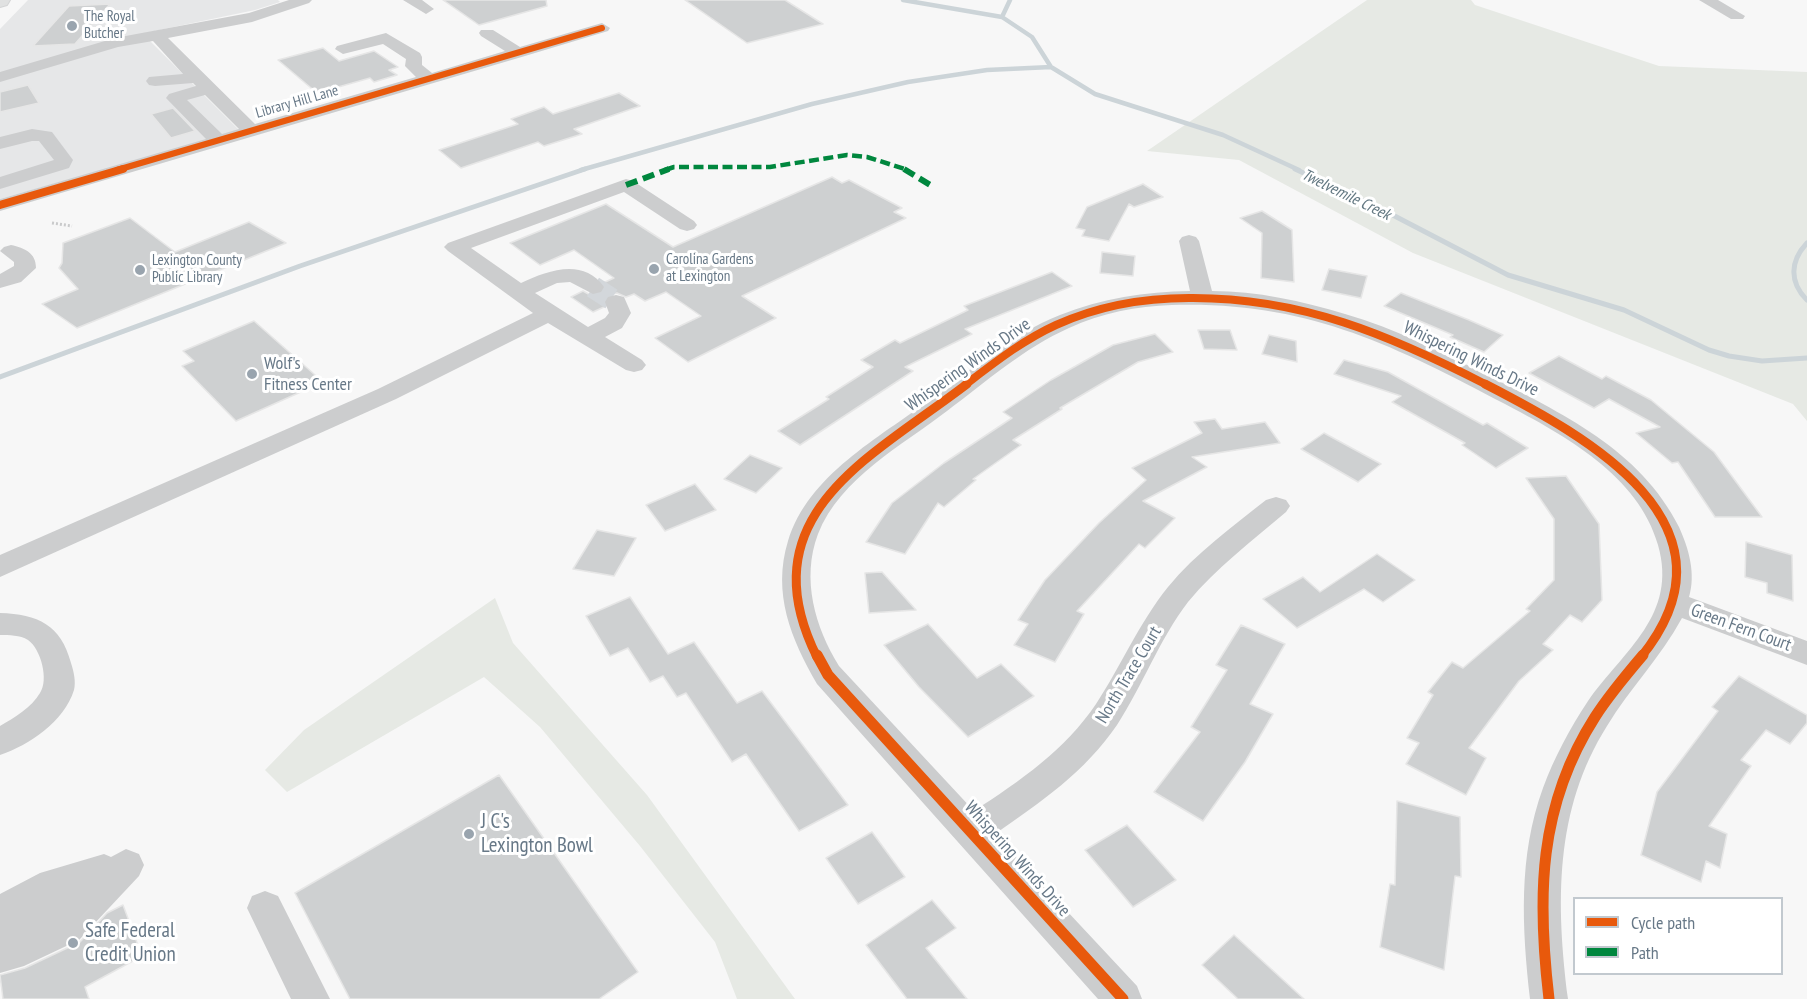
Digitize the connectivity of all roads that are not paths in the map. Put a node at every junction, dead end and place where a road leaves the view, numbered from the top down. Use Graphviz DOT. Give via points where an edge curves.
graph roads {
  1 [pos="411,0"];
  2 [pos="1707,0"];
  3 [pos="299,1"];
  4 [pos="426,9"];
  5 [pos="1737,16"];
  6 [pos="602,28"];
  7 [pos="487,33"];
  8 [pos="156,34"];
  9 [pos="343,49"];
  10 [pos="519,52"];
  11 [pos="0,77"];
  12 [pos="429,79"];
  13 [pos="155,81"];
  14 [pos="202,83"];
  15 [pos="252,131"];
  16 [pos="219,141"];
  17 [pos="0,143"];
  18 [pos="62,164"];
  19 [pos="77,182"];
  20 [pos="0,183"];
  21 [pos="0,205"];
  22 [pos="687,225"];
  23 [pos="1189,241"];
  24 [pos="11,251"];
  25 [pos="0,280"];
  26 [pos="593,287"];
  27 [pos="518,293"];
  28 [pos="1202,297"];
  29 [pos="616,302"];
  30 [pos="549,314"];
  31 [pos="588,336"];
  32 [pos="634,365"];
  33 [pos="1276,506"];
  34 [pos="0,567"];
  35 [pos="1674,603"];
  36 [pos="0,624"];
  37 [pos="1807,653"];
  38 [pos="0,742"];
  39 [pos="970,832"];
  40 [pos="126,865"];
  41 [pos="0,897"];
  42 [pos="265,908"];
  43 [pos="0,913"];
  44 [pos="0,930"];
  45 [pos="0,940"];
  46 [pos="0,950"];
  47 [pos="0,955"];
  48 [pos="310,999"];
  49 [pos="1123,999"];
  50 [pos="1549,999"];
  1 -- 4 [label="street"];
  2 -- 5 [label="street"];
  3 -- 8 [label="street" via="252,17"];
  6 -- 10 [label="street, Library Hill Lane"];
  7 -- 10 [label="street"];
  8 -- 11 [label="street"];
  8 -- 14 [label="street"];
  9 -- 12 [label="street" via="386,38 414,57 413,66"];
  10 -- 12 [label="street, Library Hill Lane"];
  12 -- 15 [label="street, Library Hill Lane"];
  13 -- 14 [label="street"];
  14 -- 15 [label="street"];
  14 -- 16 [label="street" via="175,98"];
  15 -- 16 [label="street, Library Hill Lane"];
  16 -- 19 [label="street, Library Hill Lane"];
  17 -- 18 [label="street" via="45,136 64,160"];
  18 -- 19 [label="street"];
  18 -- 20 [label="street"];
  19 -- 21 [label="street, Library Hill Lane"];
  22 -- 27 [label="street" via="626,185 455,247"];
  23 -- 28 [label="street"];
  24 -- 25 [label="street" via="25,259 25,268"];
  26 -- 27 [label="street" via="574,275 552,277"];
  27 -- 30 [label="street"];
  28 -- 35 [label="street, Whispering Winds Drive" via="1288,305 1361,325 1571,429 1633,481 1661,521 1672,541 1676,562"];
  28 -- 39 [label="street, Whispering Winds Drive" via="1119,304 1077,316 1038,334 853,470 822,503 802,540 795,573 797,606 814,653 846,697"];
  29 -- 31 [label="street" via="620,313 614,323"];
  30 -- 31 [label="street"];
  30 -- 34 [label="street" via="387,394"];
  31 -- 32 [label="street"];
  33 -- 39 [label="street, North Trace Court" via="1182,590 1166,610 1116,701 1081,747 1032,789"];
  35 -- 37 [label="street, Green Fern Court"];
  35 -- 50 [label="street, Whispering Winds Drive" via="1658,637 1602,705 1577,746 1558,795 1544,851 1541,913"];
  36 -- 38 [label="street" via="23,626 42,635 60,669 58,691 39,716"];
  39 -- 49 [label="street, Whispering Winds Drive"];
  40 -- 41 [label="street" via="62,864"];
  40 -- 43 [label="street" via="53,884"];
  40 -- 44 [label="street"];
  40 -- 45 [label="street" via="60,909"];
  40 -- 46 [label="street" via="64,921"];
  40 -- 47 [label="street" via="66,928 11,954"];
  42 -- 48 [label="street"];
}
